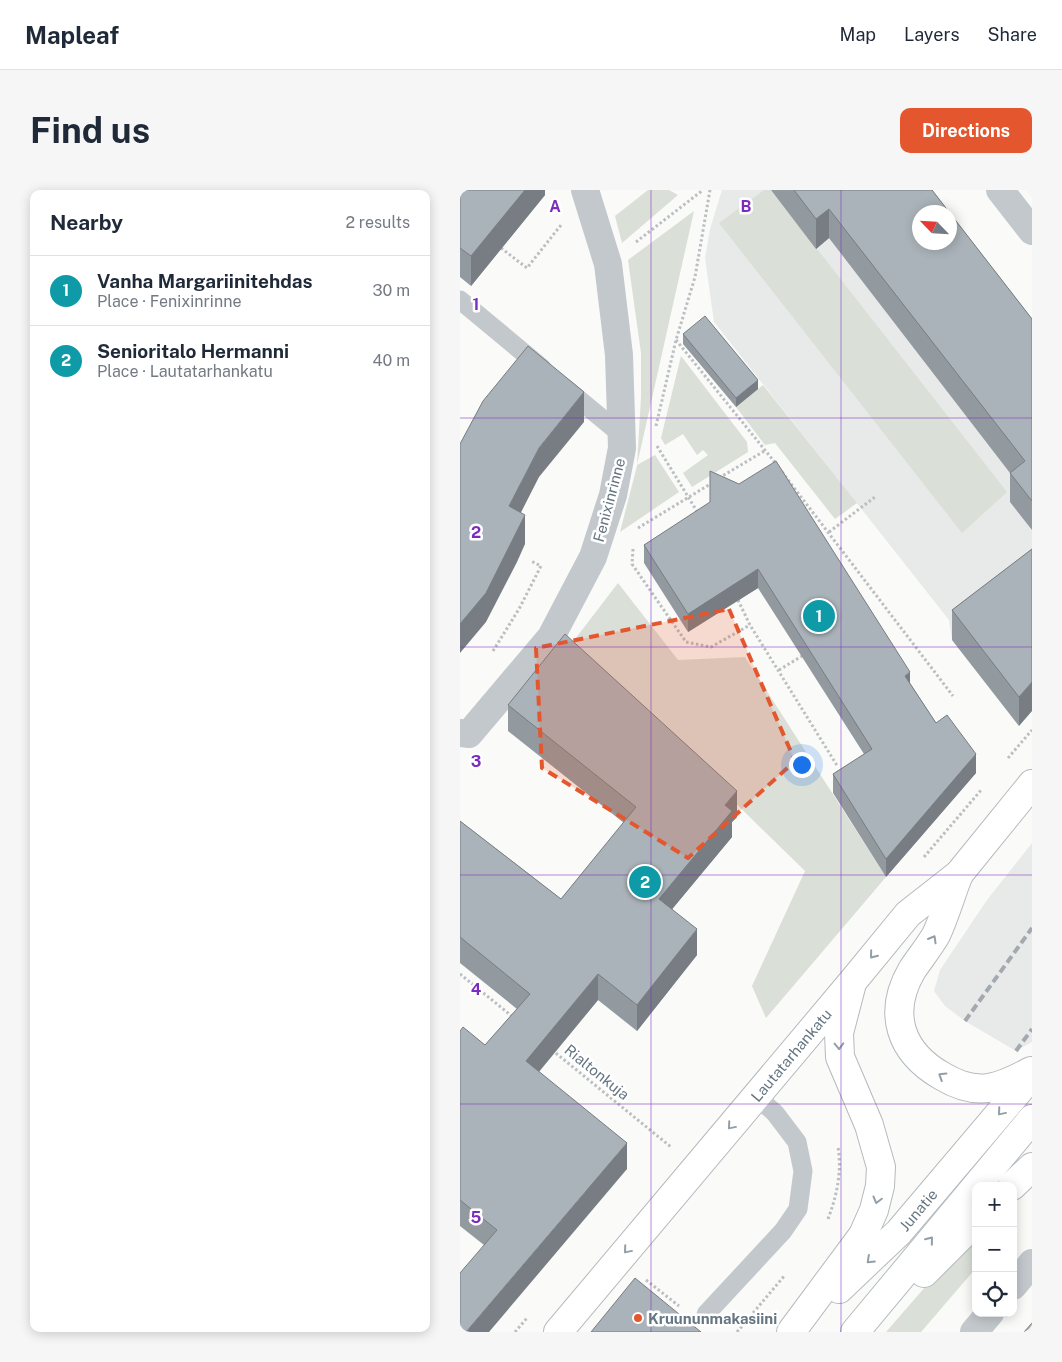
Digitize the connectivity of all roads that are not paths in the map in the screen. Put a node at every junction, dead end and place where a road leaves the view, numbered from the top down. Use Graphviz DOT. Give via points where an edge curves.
graph roads {
  1 [pos="1000,190"];
  2 [pos="586,192"];
  3 [pos="1032,231"];
  4 [pos="460,300"];
  5 [pos="622,435"];
  6 [pos="460,733"];
  7 [pos="1032,784"];
  8 [pos="959,874"];
  9 [pos="853,981"];
  10 [pos="1032,1070"];
  11 [pos="1032,1075"];
  12 [pos="756,1096"];
  13 [pos="1032,1119"];
  14 [pos="1032,1167"];
  15 [pos="1016,1182"];
  16 [pos="972,1225"];
  17 [pos="1032,1263"];
  18 [pos="1017,1281"];
  19 [pos="706,1314"];
  20 [pos="987,1317"];
  21 [pos="558,1332"];
  22 [pos="792,1332"];
  23 [pos="855,1332"];
  24 [pos="866,1332"];
  25 [pos="974,1332"];
  1 -- 3 [label="street"];
  2 -- 5 [label="street, Fenixinrinne" via="608,264 619,355"];
  4 -- 5 [label="lane"];
  5 -- 6 [label="street, Fenixinrinne" via="613,495 593,558 551,637 469,734"];
  7 -- 8 [label="main road, Lautatarhankatu"];
  8 -- 9 [label="main road, Lautatarhankatu, one-way" via="908,914"];
  10 -- 8 [label="main road, one-way" via="999,1087 974,1089 950,1082 927,1067 905,1041 900,1027 902,997 912,971 937,932"];
  9 -- 12 [label="main road, Lautatarhankatu"];
  9 -- 22 [label="main road, one-way" via="839,1033 840,1057 869,1124 881,1166 880,1186 863,1234"];
  11 -- 22 [label="main road, Junatie, one-way" via="899,1232"];
  12 -- 19 [label="lane" via="775,1113 797,1142 803,1171 798,1209 783,1231"];
  12 -- 21 [label="main road, Lautatarhankatu, one-way"];
  23 -- 13 [label="main road, Junatie, one-way"];
  14 -- 15 [label="main road"];
  16 -- 24 [label="main road"];
  17 -- 18 [label="street"];
  20 -- 25 [label="street"];
}
